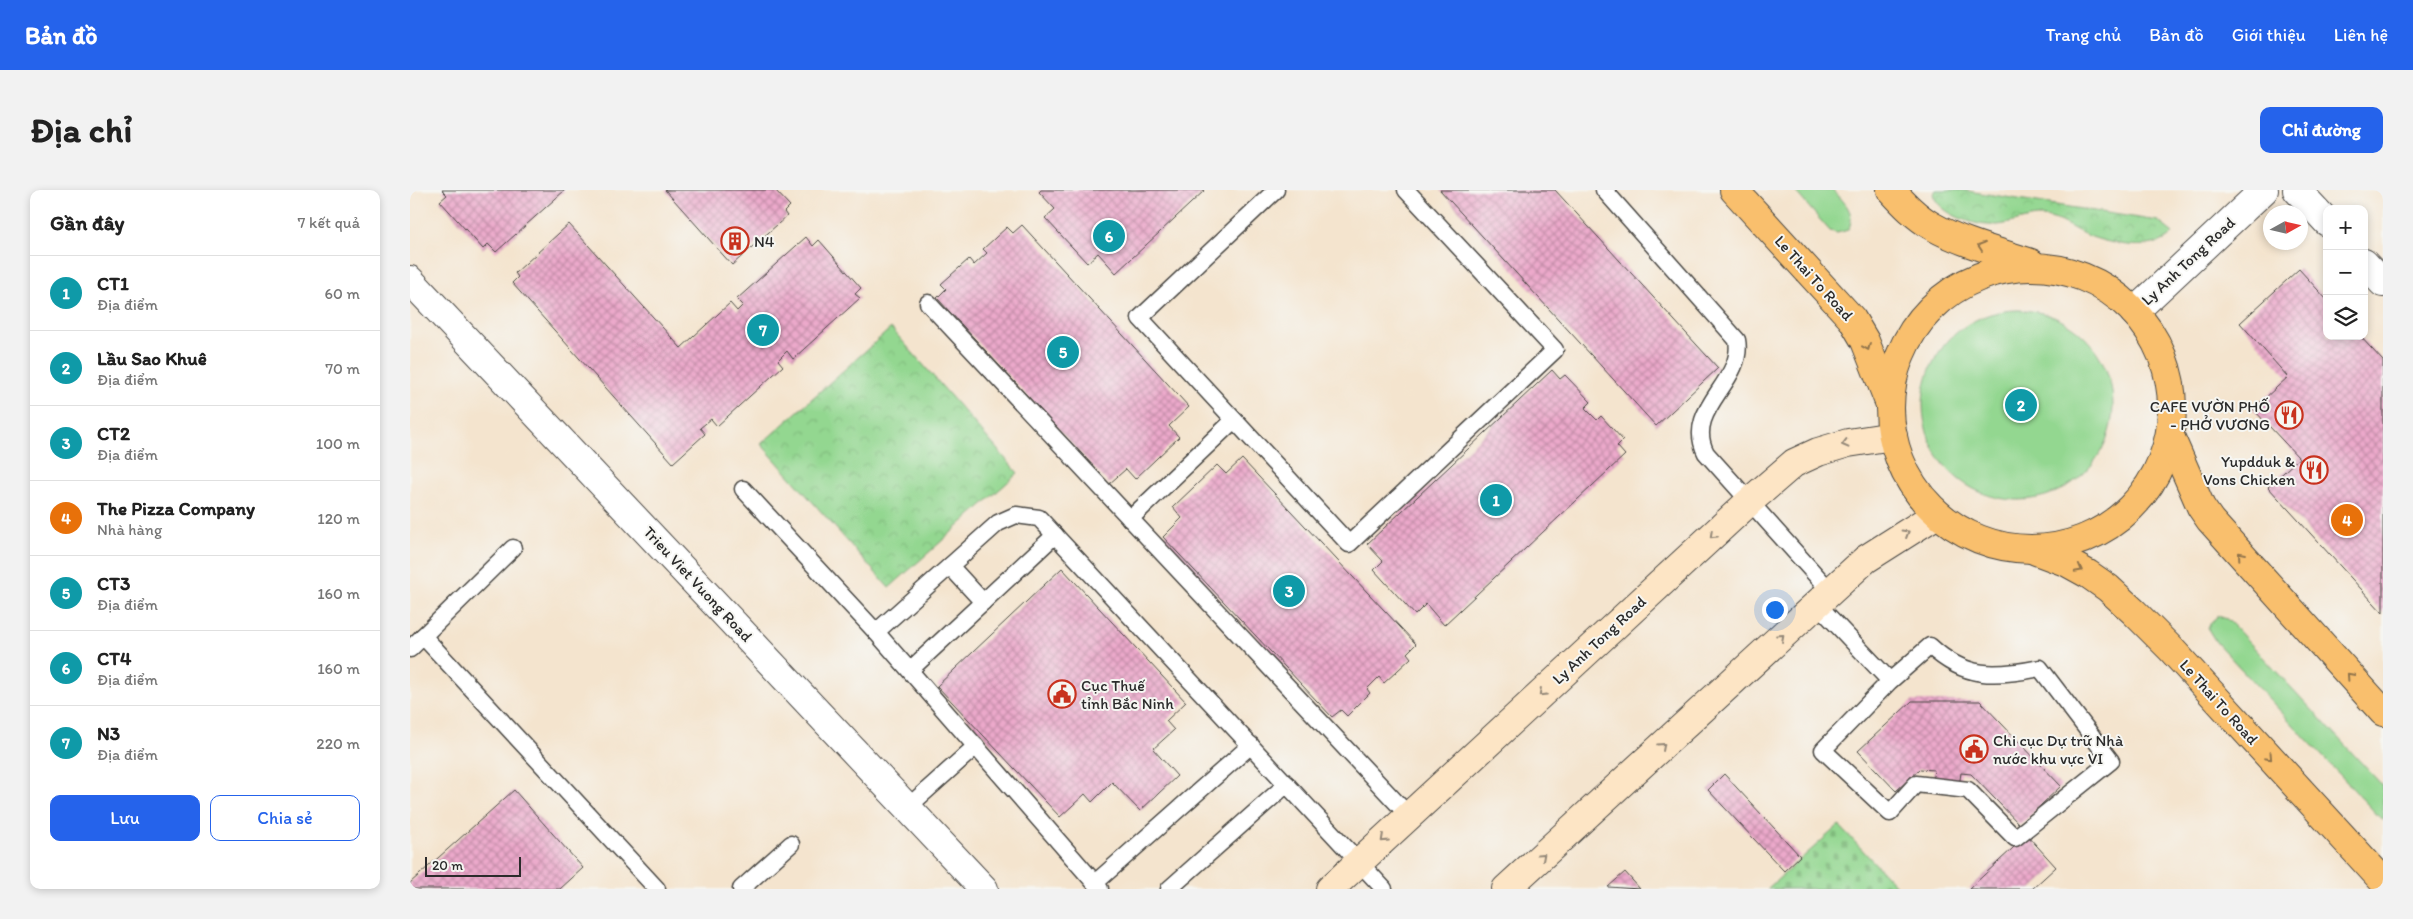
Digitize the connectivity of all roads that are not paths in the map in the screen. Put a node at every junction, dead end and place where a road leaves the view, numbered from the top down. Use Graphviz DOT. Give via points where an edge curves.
graph roads {
  1 [pos="1276,190"];
  2 [pos="1406,190"];
  3 [pos="1604,190"];
  4 [pos="1734,190"];
  5 [pos="1890,190"];
  6 [pos="2264,190"];
  7 [pos="2298,190"];
  8 [pos="2323,218"];
  9 [pos="2368,266"];
  10 [pos="2044,267"];
  11 [pos="410,280"];
  12 [pos="2383,283"];
  13 [pos="928,303"];
  14 [pos="2134,312"];
  15 [pos="1890,404"];
  16 [pos="1234,420"];
  17 [pos="1893,436"];
  18 [pos="2170,436"];
  19 [pos="743,489"];
  20 [pos="1750,501"];
  21 [pos="1937,514"];
  22 [pos="1130,519"];
  23 [pos="1055,535"];
  24 [pos="513,548"];
  25 [pos="2035,550"];
  26 [pos="950,566"];
  27 [pos="1824,598"];
  28 [pos="983,602"];
  29 [pos="876,632"];
  30 [pos="423,636"];
  31 [pos="410,649"];
  32 [pos="910,670"];
  33 [pos="1890,681"];
  34 [pos="2383,712"];
  35 [pos="1251,745"];
  36 [pos="976,746"];
  37 [pos="1287,784"];
  38 [pos="908,807"];
  39 [pos="1409,816"];
  40 [pos="791,844"];
  41 [pos="1359,862"];
  42 [pos="2383,882"];
  43 [pos="1098,886"];
  44 [pos="657,889"];
  45 [pos="742,889"];
  46 [pos="984,889"];
  47 [pos="1169,889"];
  48 [pos="1330,889"];
  49 [pos="1384,889"];
  50 [pos="1506,889"];
  1 -- 16 [label="lane" via="1140,318"];
  2 -- 16 [label="lane" via="1555,350 1349,544"];
  3 -- 20 [label="lane" via="1737,340 1738,358 1710,403 1700,434 1706,453"];
  4 -- 15 [label="main road, Le Thai To Road, one-way" via="1852,319 1865,341"];
  10 -- 5 [label="main road, one-way" via="1931,226"];
  6 -- 14 [label="street, Ly Anh Tong Road"];
  7 -- 8 [label="street"];
  9 -- 12 [label="street"];
  10 -- 14 [label="main road" via="2093,281"];
  10 -- 15 [label="main road" via="2006,269 1976,277 1938,302 1922,318 1898,358"];
  11 -- 38 [label="street, Trieu Viet Vuong Road"];
  13 -- 22 [label="lane"];
  14 -- 18 [label="main road" via="2155,342 2166,369 2171,391"];
  15 -- 17 [label="main road"];
  16 -- 22 [label="lane"];
  17 -- 20 [label="main road, Ly Anh Tong Road, one-way" via="1848,443 1818,452 1792,465"];
  17 -- 21 [label="main road" via="1906,476"];
  18 -- 25 [label="main road" via="2155,476 2119,519 2096,535 2076,543"];
  34 -- 18 [label="main road, one-way" via="2210,520 2201,507"];
  19 -- 29 [label="lane"];
  20 -- 27 [label="lane"];
  20 -- 39 [label="main road, Ly Anh Tong Road, one-way"];
  21 -- 25 [label="main road" via="1977,540 2015,550"];
  27 -- 21 [label="main road, one-way" via="1876,552"];
  22 -- 39 [label="lane"];
  23 -- 26 [label="lane" via="1039,518 1016,515 998,523"];
  23 -- 28 [label="lane"];
  23 -- 35 [label="lane"];
  24 -- 30 [label="lane"];
  25 -- 42 [label="main road, Le Thai To Road, one-way" via="2088,574 2121,600 2171,649"];
  26 -- 28 [label="lane"];
  26 -- 29 [label="lane"];
  27 -- 33 [label="lane"];
  50 -- 27 [label="main road, one-way"];
  28 -- 32 [label="lane"];
  29 -- 32 [label="lane"];
  30 -- 31 [label="lane"];
  30 -- 44 [label="lane"];
  32 -- 36 [label="lane"];
  33 -- 33 [label="lane" via="1823,750 1890,813 1916,784 1968,790 2015,838 2111,761 2040,668 1996,674 1976,673 1946,661 1930,646"];
  35 -- 37 [label="lane"];
  35 -- 43 [label="lane"];
  36 -- 38 [label="lane"];
  36 -- 43 [label="lane"];
  37 -- 41 [label="lane"];
  37 -- 47 [label="lane"];
  38 -- 46 [label="street, Trieu Viet Vuong Road"];
  39 -- 41 [label="main road, Ly Anh Tong Road, one-way"];
  40 -- 45 [label="lane"];
  41 -- 48 [label="main road, Ly Anh Tong Road"];
  41 -- 49 [label="lane"];
}
